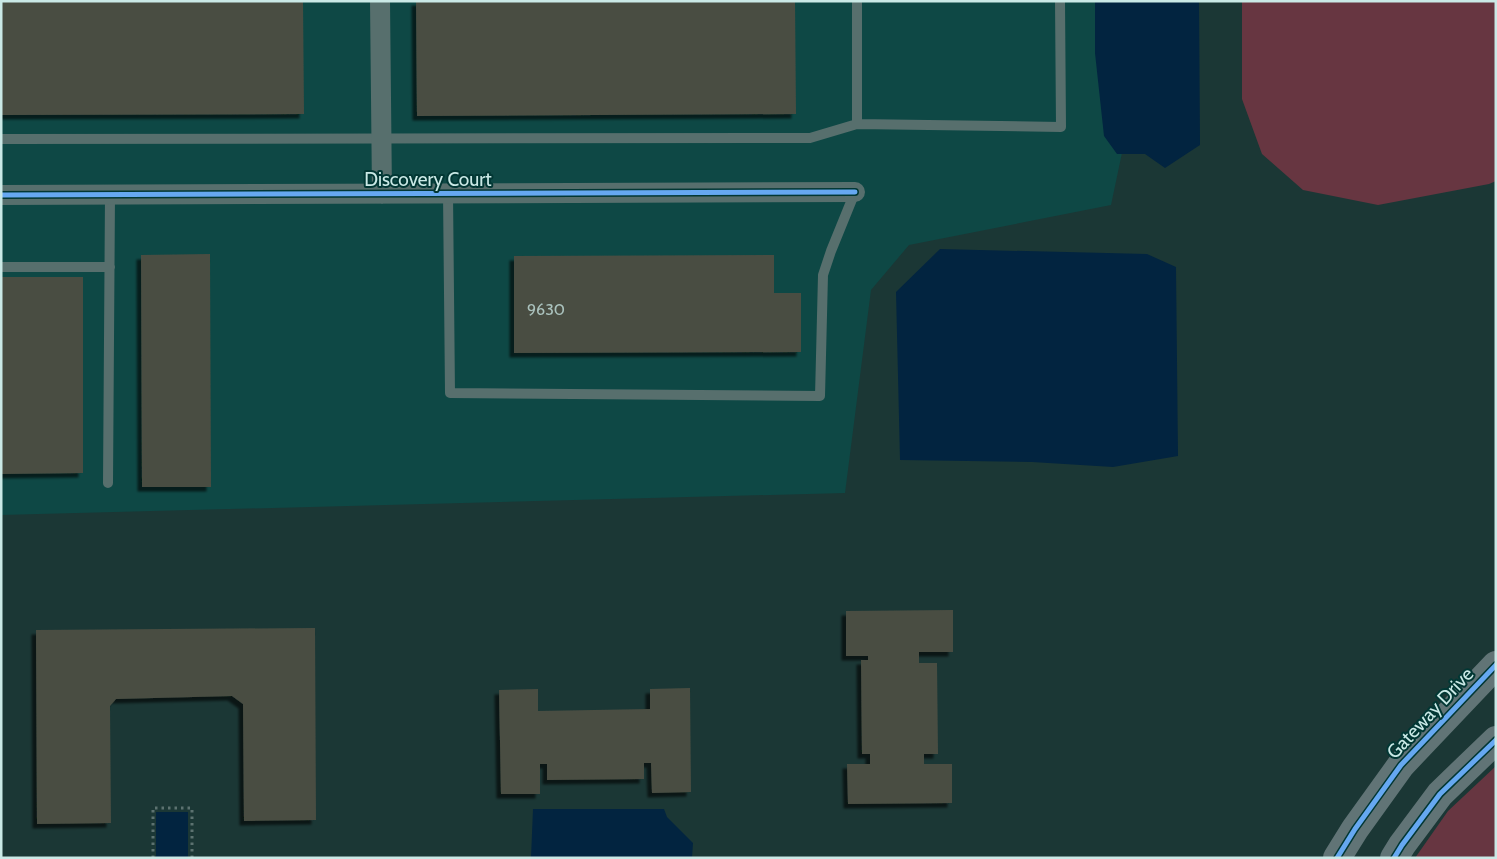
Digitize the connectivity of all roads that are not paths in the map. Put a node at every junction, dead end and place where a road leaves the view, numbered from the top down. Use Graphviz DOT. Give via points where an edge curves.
graph roads {
  1 [pos="380,1"];
  2 [pos="857,1"];
  3 [pos="1060,1"];
  4 [pos="857,124"];
  5 [pos="381,138"];
  6 [pos="1,139"];
  7 [pos="855,192"];
  8 [pos="448,193"];
  9 [pos="382,194"];
  10 [pos="1,195"];
  11 [pos="110,195"];
  12 [pos="110,266"];
  13 [pos="1,267"];
  14 [pos="108,483"];
  15 [pos="1495,668"];
  16 [pos="1496,740"];
  17 [pos="1338,858"];
  18 [pos="1394,858"];
  1 -- 5 [label="street"];
  2 -- 4 [label="lane"];
  3 -- 4 [label="lane" via="1061,127"];
  4 -- 5 [label="lane" via="810,138"];
  5 -- 6 [label="lane"];
  5 -- 9 [label="street"];
  7 -- 8 [label="street, Discovery Court"];
  7 -- 8 [label="lane" via="823,275 820,396 450,392"];
  8 -- 9 [label="street, Discovery Court"];
  9 -- 11 [label="street, Discovery Court"];
  10 -- 11 [label="street, Discovery Court"];
  11 -- 12 [label="lane"];
  12 -- 13 [label="lane"];
  12 -- 14 [label="lane"];
  15 -- 17 [label="street, Gateway Drive" via="1401,765"];
  16 -- 18 [label="street" via="1440,794"];
}
